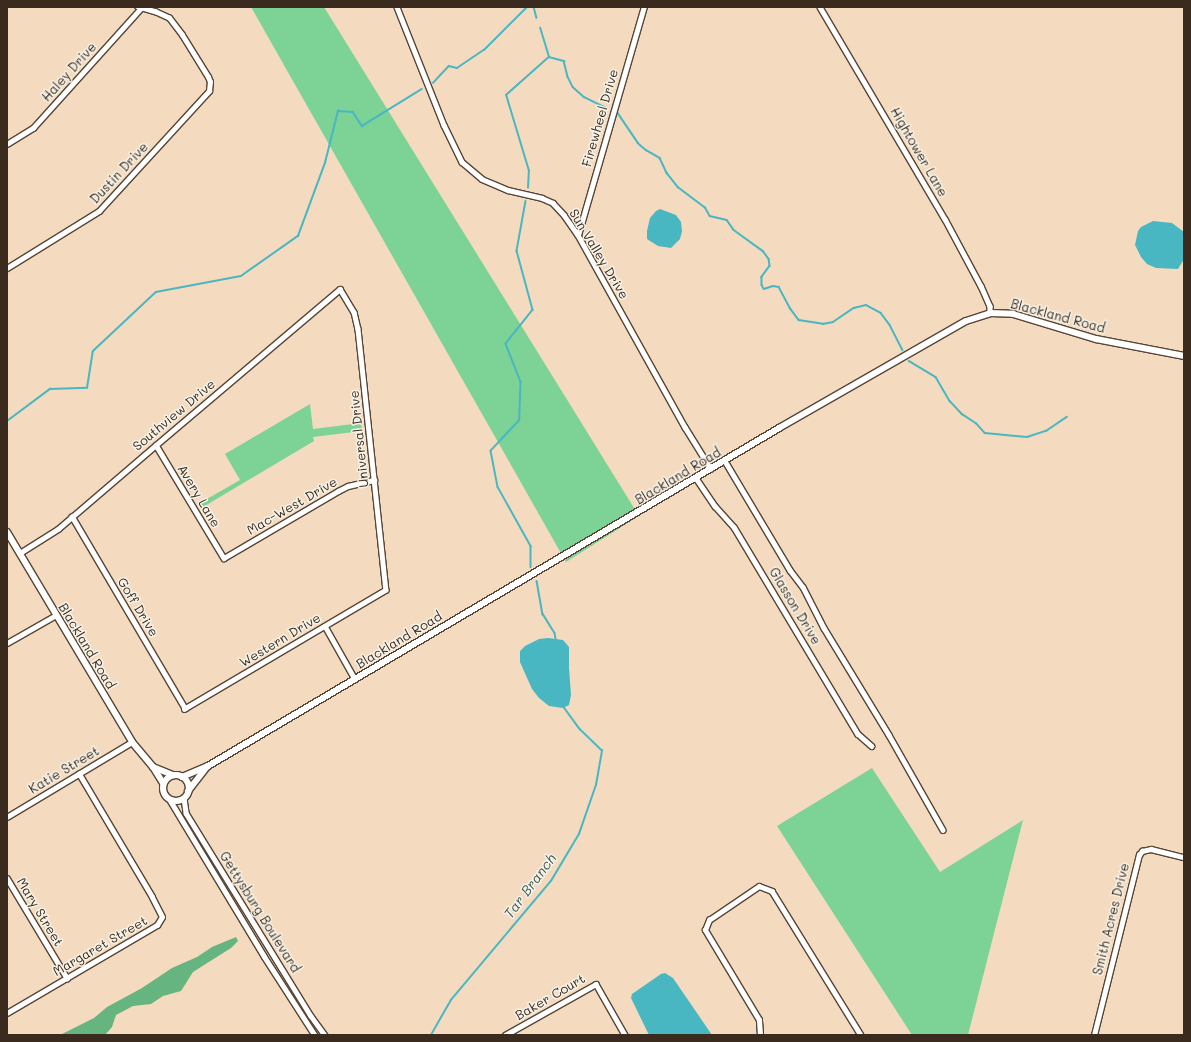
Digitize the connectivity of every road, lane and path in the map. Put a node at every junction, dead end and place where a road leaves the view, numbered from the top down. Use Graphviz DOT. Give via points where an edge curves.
graph roads {
  1 [pos="139,7"];
  2 [pos="397,7"];
  3 [pos="644,7"];
  4 [pos="820,7"];
  5 [pos="7,144"];
  6 [pos="578,236"];
  7 [pos="7,268"];
  8 [pos="340,289"];
  9 [pos="990,313"];
  10 [pos="1184,356"];
  11 [pos="156,445"];
  12 [pos="725,461"];
  13 [pos="711,470"];
  14 [pos="696,478"];
  15 [pos="374,480"];
  16 [pos="72,517"];
  17 [pos="7,532"];
  18 [pos="20,553"];
  19 [pos="224,558"];
  20 [pos="386,590"];
  21 [pos="56,615"];
  22 [pos="325,626"];
  23 [pos="7,643"];
  24 [pos="355,679"];
  25 [pos="185,709"];
  26 [pos="132,742"];
  27 [pos="872,746"];
  28 [pos="208,766"];
  29 [pos="153,767"];
  30 [pos="79,774"];
  31 [pos="173,776"];
  32 [pos="182,777"];
  33 [pos="163,783"];
  34 [pos="188,791"];
  35 [pos="184,798"];
  36 [pos="170,800"];
  37 [pos="7,817"];
  38 [pos="942,830"];
  39 [pos="1184,857"];
  40 [pos="7,878"];
  41 [pos="277,959"];
  42 [pos="269,964"];
  43 [pos="66,978"];
  44 [pos="302,1000"];
  45 [pos="295,1004"];
  46 [pos="7,1013"];
  47 [pos="315,1035"];
  48 [pos="325,1035"];
  49 [pos="505,1035"];
  50 [pos="625,1035"];
  51 [pos="760,1035"];
  52 [pos="861,1035"];
  53 [pos="1094,1035"];
  1 -- 5 [label="street, Haley Drive" via="33,128"];
  1 -- 7 [label="street, Dustin Drive" via="169,18 203,69 210,82 209,91 99,211"];
  2 -- 6 [label="street, Sun Valley Drive" via="444,125 462,162 494,185 553,203"];
  3 -- 6 [label="street, Firewheel Drive"];
  4 -- 9 [label="street, Hightower Lane" via="945,219 981,286 990,306"];
  6 -- 13 [label="street, Sun Valley Drive"];
  8 -- 11 [label="street, Southview Drive"];
  8 -- 15 [label="street, Universal Drive" via="354,312 358,329"];
  9 -- 10 [label="street, Blackland Road" via="1013,314 1096,339"];
  9 -- 12 [label="street, Blackland Road" via="952,328"];
  11 -- 16 [label="street, Southview Drive"];
  11 -- 19 [label="street, Avery Lane"];
  12 -- 13 [label="street, Blackland Road"];
  12 -- 38 [label="street" via="790,570 803,587 824,628 889,735"];
  13 -- 14 [label="street, Blackland Road"];
  14 -- 24 [label="street, Blackland Road"];
  14 -- 27 [label="street, Glasson Drive" via="715,506 734,527 858,734"];
  15 -- 19 [label="street, Mac-West Drive" via="338,491"];
  15 -- 20 [label="street, Universal Drive"];
  16 -- 18 [label="street, Southview Drive"];
  16 -- 25 [label="street, Goff Drive"];
  17 -- 18 [label="street, Blackland Road"];
  18 -- 21 [label="street, Blackland Road"];
  20 -- 22 [label="street, Western Drive"];
  21 -- 23 [label="street"];
  21 -- 26 [label="street, Blackland Road"];
  22 -- 24 [label="street"];
  22 -- 25 [label="street, Western Drive"];
  24 -- 28 [label="street, Blackland Road"];
  26 -- 29 [label="street, Blackland Road"];
  26 -- 30 [label="street, Katie Street"];
  28 -- 32 [label="street, Blackland Road"];
  28 -- 34 [label="street, Blackland Road"];
  29 -- 31 [label="street, Blackland Road"];
  29 -- 33 [label="street, Blackland Road"];
  30 -- 37 [label="street, Katie Street"];
  30 -- 43 [label="street, Margaret Street" via="162,917 157,925"];
  31 -- 32 [label="street"];
  31 -- 33 [label="street"];
  32 -- 34 [label="street" via="188,784"];
  33 -- 36 [label="street" via="164,794"];
  34 -- 35 [label="street"];
  35 -- 36 [label="street" via="178,801"];
  35 -- 41 [label="street, Gettysburg Boulevard" via="186,813"];
  36 -- 42 [label="street, Gettysburg Boulevard"];
  39 -- 53 [label="street, Smith Acres Drive" via="1151,849 1142,851 1139,855"];
  40 -- 43 [label="street, Mary Street"];
  41 -- 42 [label="street"];
  41 -- 44 [label="street, Gettysburg Boulevard"];
  42 -- 45 [label="street, Gettysburg Boulevard"];
  43 -- 46 [label="street, Margaret Street"];
  44 -- 45 [label="street"];
  44 -- 48 [label="street, Gettysburg Boulevard"];
  45 -- 47 [label="street, Gettysburg Boulevard"];
  49 -- 50 [label="street, Baker Court" via="596,984"];
  51 -- 52 [label="street" via="759,1020 705,930 709,920 759,886 772,891"];
}
